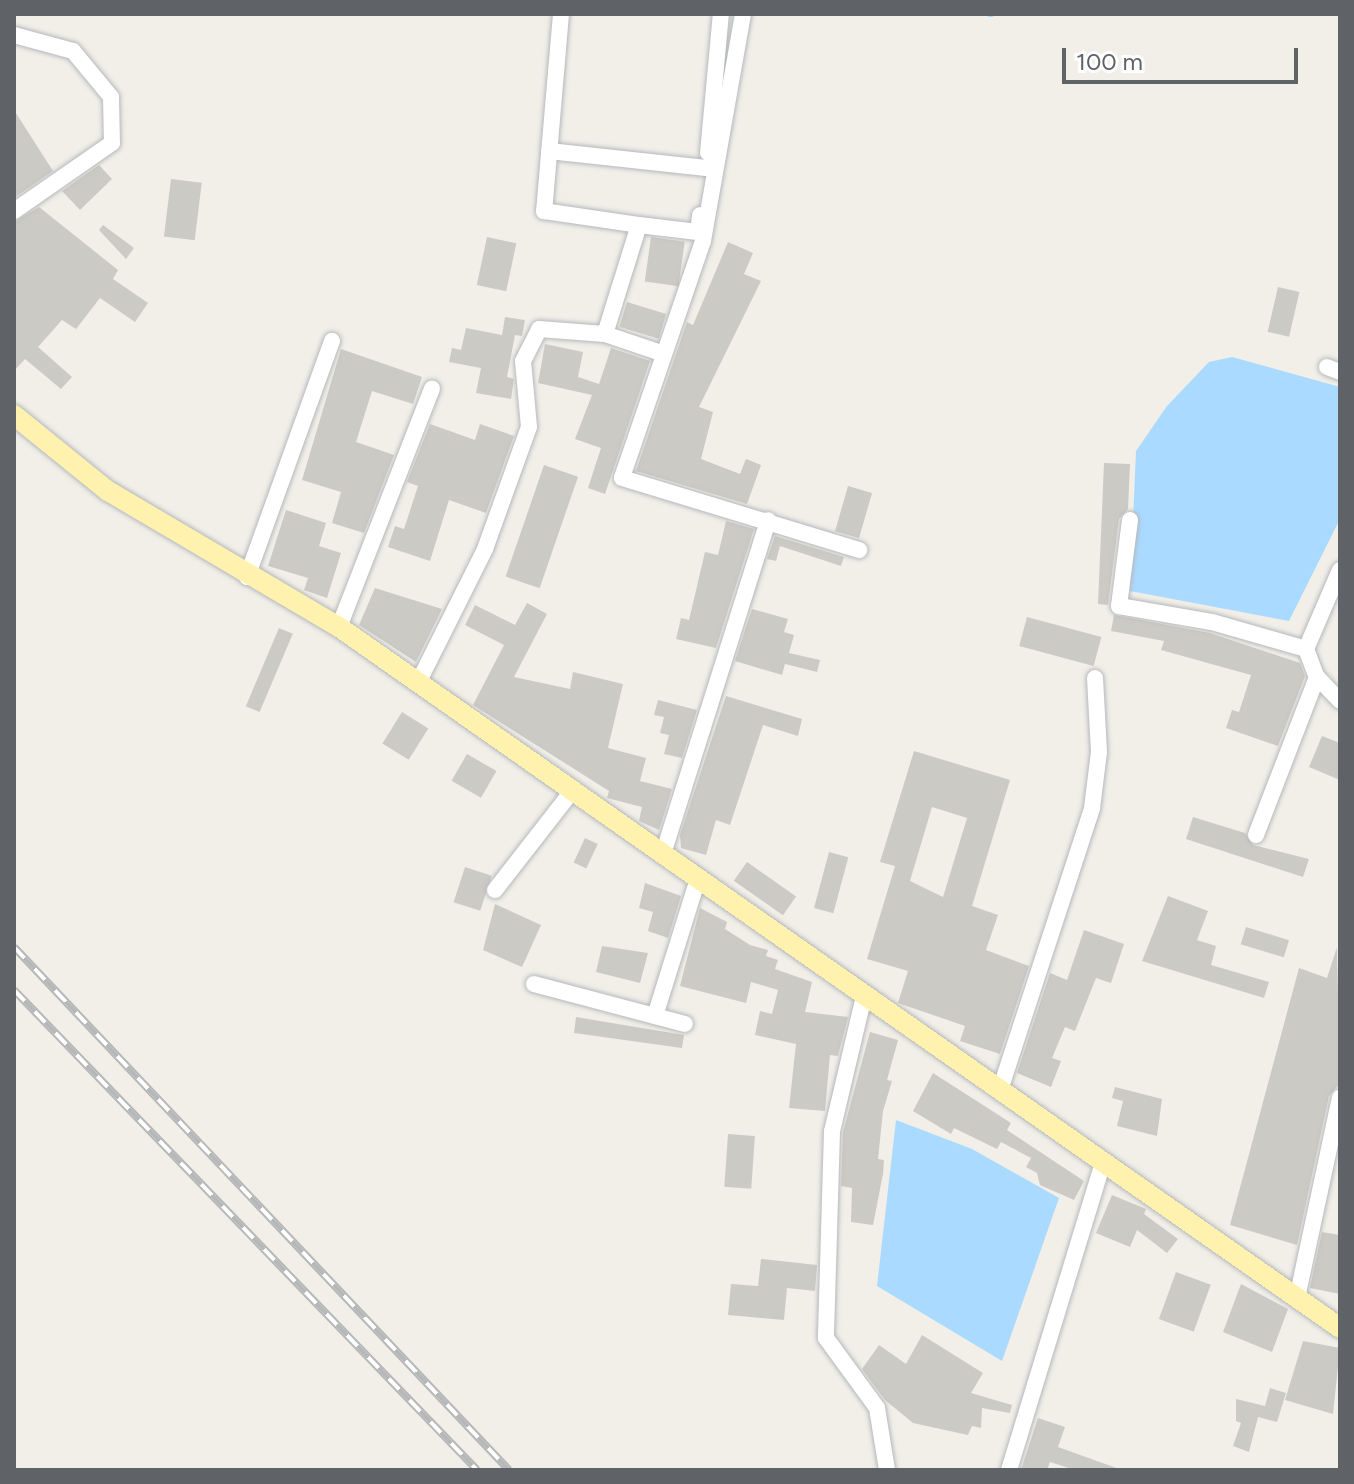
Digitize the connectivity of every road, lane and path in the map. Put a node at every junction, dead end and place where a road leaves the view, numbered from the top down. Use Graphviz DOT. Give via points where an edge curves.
graph roads {
  1 [pos="561,14"];
  2 [pos="721,14"];
  3 [pos="743,14"];
  4 [pos="14,35"];
  5 [pos="549,151"];
  6 [pos="706,168"];
  7 [pos="14,211"];
  8 [pos="639,225"];
  9 [pos="605,334"];
  10 [pos="332,341"];
  11 [pos="664,354"];
  12 [pos="432,388"];
  13 [pos="14,415"];
  14 [pos="768,520"];
  15 [pos="1130,520"];
  16 [pos="859,550"];
  17 [pos="1340,570"];
  18 [pos="247,577"];
  19 [pos="339,627"];
  20 [pos="1306,649"];
  21 [pos="1317,677"];
  22 [pos="1095,678"];
  23 [pos="418,683"];
  24 [pos="1340,701"];
  25 [pos="572,791"];
  26 [pos="1256,835"];
  27 [pos="663,854"];
  28 [pos="698,879"];
  29 [pos="495,890"];
  30 [pos="534,984"];
  31 [pos="864,996"];
  32 [pos="655,1016"];
  33 [pos="685,1024"];
  34 [pos="1000,1090"];
  35 [pos="1340,1098"];
  36 [pos="1103,1163"];
  37 [pos="1297,1298"];
  38 [pos="1340,1328"];
  39 [pos="887,1470"];
  40 [pos="1009,1470"];
  1 -- 5 [label="street"];
  2 -- 6 [label="street"];
  3 -- 11 [label="street" via="703,241"];
  4 -- 7 [label="street" via="73,51 111,97 112,112 112,143"];
  5 -- 6 [label="street"];
  5 -- 8 [label="street" via="544,211"];
  6 -- 8 [label="street" via="698,232"];
  8 -- 9 [label="street"];
  9 -- 11 [label="street"];
  9 -- 23 [label="street" via="539,329 523,361 529,427 485,549"];
  10 -- 18 [label="street"];
  11 -- 14 [label="street" via="622,478"];
  12 -- 19 [label="street"];
  13 -- 18 [label="main road" via="108,491"];
  14 -- 16 [label="street"];
  14 -- 27 [label="street"];
  15 -- 20 [label="street" via="1119,606 1212,622"];
  17 -- 20 [label="street"];
  18 -- 19 [label="main road"];
  19 -- 23 [label="main road"];
  20 -- 21 [label="street"];
  21 -- 24 [label="street"];
  21 -- 26 [label="street"];
  22 -- 34 [label="street" via="1099,752 1092,808"];
  23 -- 25 [label="main road"];
  25 -- 27 [label="main road"];
  25 -- 29 [label="street"];
  27 -- 28 [label="main road"];
  28 -- 31 [label="main road"];
  28 -- 32 [label="street"];
  30 -- 32 [label="street"];
  31 -- 34 [label="main road"];
  31 -- 39 [label="street" via="832,1131 826,1338 877,1408"];
  32 -- 33 [label="street"];
  34 -- 36 [label="main road"];
  35 -- 37 [label="street"];
  36 -- 37 [label="main road"];
  36 -- 40 [label="street"];
  37 -- 38 [label="main road"];
}
